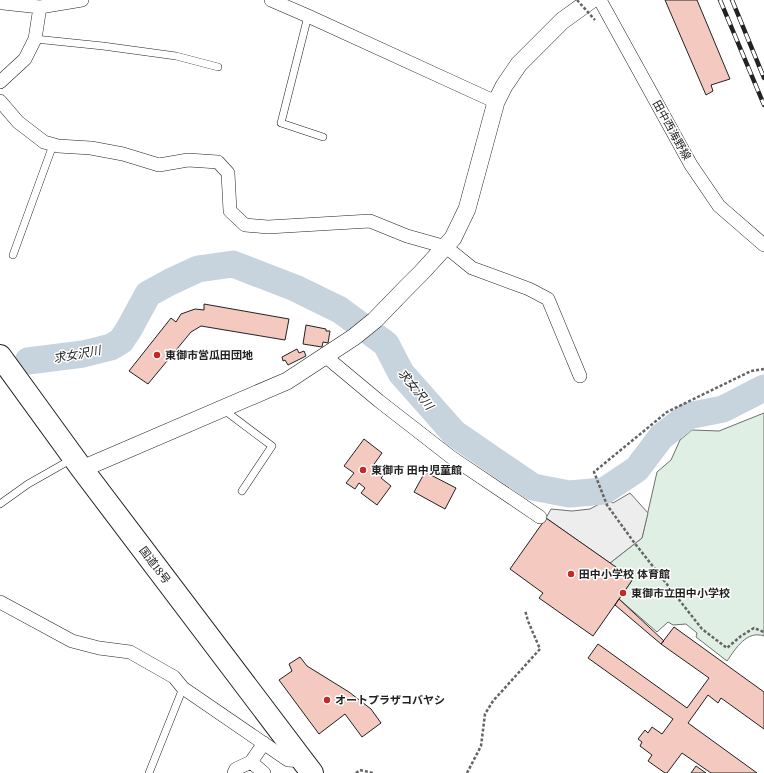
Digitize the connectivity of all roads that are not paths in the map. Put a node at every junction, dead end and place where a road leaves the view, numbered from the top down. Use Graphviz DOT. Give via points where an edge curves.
graph roads {
  1 [pos="82,0"];
  2 [pos="271,0"];
  3 [pos="591,0"];
  4 [pos="600,0"];
  5 [pos="0,2"];
  6 [pos="40,4"];
  7 [pos="308,16"];
  8 [pos="35,39"];
  9 [pos="218,67"];
  10 [pos="0,82"];
  11 [pos="0,101"];
  12 [pos="496,102"];
  13 [pos="324,137"];
  14 [pos="53,145"];
  15 [pos="764,245"];
  16 [pos="446,247"];
  17 [pos="13,255"];
  18 [pos="0,356"];
  19 [pos="325,356"];
  20 [pos="580,376"];
  21 [pos="222,409"];
  22 [pos="78,463"];
  23 [pos="242,492"];
  24 [pos="0,504"];
  25 [pos="540,516"];
  26 [pos="0,602"];
  27 [pos="183,688"];
  28 [pos="264,743"];
  29 [pos="251,762"];
  30 [pos="308,767"];
  31 [pos="149,773"];
  32 [pos="234,773"];
  33 [pos="264,773"];
  1 -- 6 [label="street"];
  2 -- 7 [label="street"];
  3 -- 12 [label="street" via="562,21 519,64"];
  4 -- 15 [label="street, 田中西海野線" via="695,170 719,206"];
  5 -- 6 [label="street"];
  6 -- 8 [label="street"];
  7 -- 12 [label="street"];
  7 -- 13 [label="lane" via="281,123"];
  8 -- 9 [label="lane" via="176,56"];
  8 -- 10 [label="street" via="24,59"];
  11 -- 14 [label="street" via="18,122 44,142"];
  12 -- 16 [label="street" via="467,210"];
  14 -- 16 [label="street" via="123,154 158,165 188,160 218,162 228,173 230,211 245,225 268,227 370,221 407,236"];
  14 -- 17 [label="lane"];
  16 -- 19 [label="street" via="375,320"];
  16 -- 20 [label="street" via="472,268 530,289 548,299"];
  18 -- 22 [label="highway, 国道18号"];
  19 -- 21 [label="street" via="287,381"];
  19 -- 25 [label="street" via="452,457"];
  21 -- 22 [label="street"];
  21 -- 23 [label="lane" via="272,446"];
  22 -- 24 [label="lane" via="28,484"];
  22 -- 30 [label="highway, 国道18号"];
  26 -- 27 [label="street" via="72,641 130,652 174,677"];
  27 -- 28 [label="street"];
  27 -- 31 [label="lane"];
  28 -- 29 [label="street"];
  28 -- 30 [label="street" via="288,760"];
  29 -- 32 [label="street" via="236,769"];
  29 -- 33 [label="street"];
}
